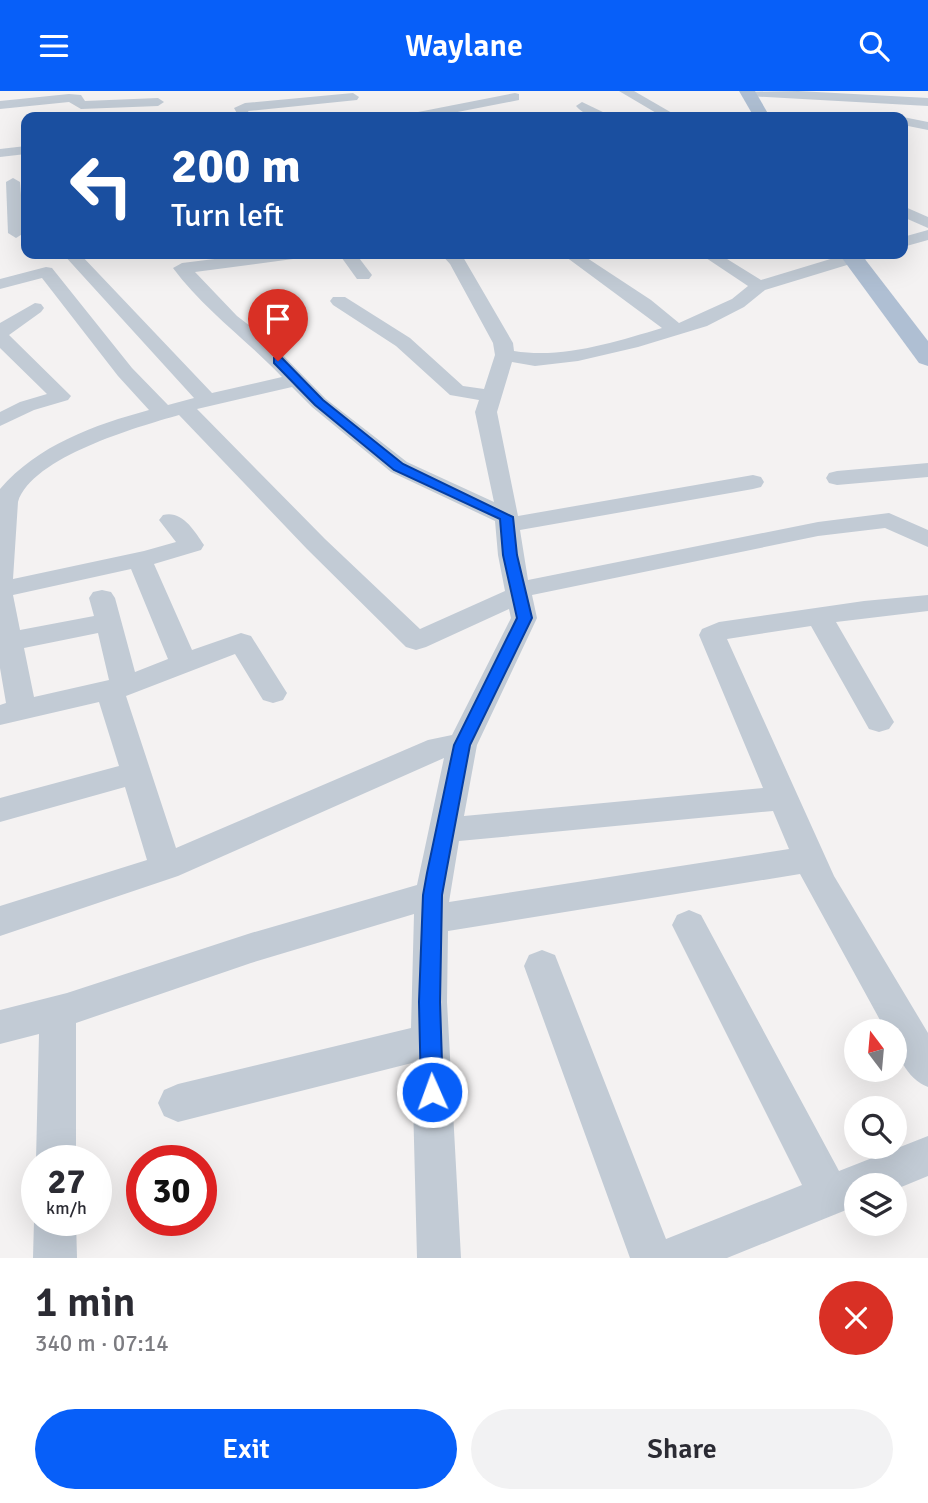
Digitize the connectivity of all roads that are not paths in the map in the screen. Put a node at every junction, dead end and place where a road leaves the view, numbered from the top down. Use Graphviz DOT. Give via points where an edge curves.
graph roads {
  1 [pos="472,91"];
  2 [pos="625,91"];
  3 [pos="747,92"];
  4 [pos="877,95"];
  5 [pos="515,97"];
  6 [pos="353,98"];
  7 [pos="158,102"];
  8 [pos="928,102"];
  9 [pos="485,103"];
  10 [pos="0,105"];
  11 [pos="582,106"];
  12 [pos="108,111"];
  13 [pos="242,112"];
  14 [pos="439,112"];
  15 [pos="593,112"];
  16 [pos="663,112"];
  17 [pos="759,112"];
  18 [pos="908,122"];
  19 [pos="928,126"];
  20 [pos="21,151"];
  21 [pos="0,153"];
  22 [pos="13,182"];
  23 [pos="908,213"];
  24 [pos="928,223"];
  25 [pos="14,232"];
  26 [pos="928,235"];
  27 [pos="908,241"];
  28 [pos="76,259"];
  29 [pos="253,259"];
  30 [pos="350,259"];
  31 [pos="455,259"];
  32 [pos="578,259"];
  33 [pos="716,259"];
  34 [pos="843,259"];
  35 [pos="858,259"];
  36 [pos="362,275"];
  37 [pos="0,284"];
  38 [pos="759,286"];
  39 [pos="339,301"];
  40 [pos="35,308"];
  41 [pos="675,330"];
  42 [pos="0,334"];
  43 [pos="505,355"];
  44 [pos="928,358"];
  45 [pos="296,380"];
  46 [pos="491,396"];
  47 [pos="208,401"];
  48 [pos="173,410"];
  49 [pos="0,420"];
  50 [pos="928,470"];
  51 [pos="0,472"];
  52 [pos="26,474"];
  53 [pos="837,478"];
  54 [pos="753,482"];
  55 [pos="172,520"];
  56 [pos="507,521"];
  57 [pos="928,540"];
  58 [pos="140,560"];
  59 [pos="0,582"];
  60 [pos="0,590"];
  61 [pos="518,592"];
  62 [pos="0,596"];
  63 [pos="928,603"];
  64 [pos="820,616"];
  65 [pos="7,642"];
  66 [pos="184,664"];
  67 [pos="118,689"];
  68 [pos="273,693"];
  69 [pos="11,713"];
  70 [pos="879,722"];
  71 [pos="462,745"];
  72 [pos="136,773"];
  73 [pos="782,798"];
  74 [pos="0,810"];
  75 [pos="445,830"];
  76 [pos="809,859"];
  77 [pos="166,867"];
  78 [pos="432,907"];
  79 [pos="0,921"];
  80 [pos="689,925"];
  81 [pos="542,966"];
  82 [pos="58,1012"];
  83 [pos="0,1027"];
  84 [pos="430,1041"];
  85 [pos="928,1069"];
  86 [pos="178,1103"];
  87 [pos="56,1145"];
  88 [pos="928,1156"];
  89 [pos="829,1195"];
  90 [pos="55,1236"];
  91 [pos="55,1258"];
  92 [pos="439,1258"];
  93 [pos="652,1258"];
  94 [pos="673,1258"];
  1 -- 9 [label="street"];
  2 -- 16 [label="street"];
  3 -- 4 [label="street"];
  3 -- 17 [label="main road"];
  4 -- 8 [label="street"];
  5 -- 9 [label="street"];
  6 -- 13 [label="street" via="245,107 240,108"];
  7 -- 12 [label="street"];
  9 -- 14 [label="street"];
  10 -- 12 [label="street" via="69,98"];
  11 -- 15 [label="street"];
  18 -- 19 [label="street"];
  20 -- 21 [label="street"];
  22 -- 25 [label="street"];
  23 -- 24 [label="street"];
  26 -- 27 [label="street"];
  28 -- 47 [label="street"];
  29 -- 45 [label="street" via="182,268"];
  30 -- 36 [label="street"];
  31 -- 43 [label="street" via="488,313"];
  32 -- 41 [label="street" via="645,303"];
  33 -- 38 [label="street"];
  34 -- 38 [label="street"];
  35 -- 44 [label="main road"];
  37 -- 48 [label="street" via="46,272 125,372"];
  38 -- 41 [label="street" via="738,303"];
  39 -- 46 [label="street" via="403,342 457,391"];
  40 -- 42 [label="street"];
  41 -- 43 [label="street" via="578,355 535,360"];
  42 -- 49 [label="street" via="61,396"];
  43 -- 46 [label="street"];
  45 -- 47 [label="street"];
  45 -- 56 [label="street" via="399,467"];
  46 -- 56 [label="street" via="486,412"];
  47 -- 48 [label="street"];
  48 -- 52 [label="street" via="103,431 64,448"];
  48 -- 61 [label="street" via="416,641"];
  50 -- 53 [label="street"];
  51 -- 52 [label="street"];
  52 -- 59 [label="street" via="3,507"];
  54 -- 56 [label="street"];
  55 -- 58 [label="street" via="192,545"];
  56 -- 61 [label="street"];
  57 -- 61 [label="street" via="889,520 818,529"];
  58 -- 60 [label="street"];
  58 -- 66 [label="street"];
  61 -- 71 [label="street" via="524,618"];
  62 -- 65 [label="street"];
  63 -- 64 [label="street"];
  64 -- 70 [label="street"];
  64 -- 73 [label="street" via="712,635"];
  65 -- 67 [label="street" via="105,610"];
  65 -- 69 [label="street"];
  66 -- 67 [label="street"];
  66 -- 68 [label="street" via="241,642"];
  67 -- 69 [label="street"];
  67 -- 72 [label="street"];
  71 -- 75 [label="street"];
  71 -- 77 [label="street" via="439,748"];
  72 -- 74 [label="street"];
  72 -- 77 [label="street"];
  73 -- 75 [label="street"];
  73 -- 76 [label="street"];
  75 -- 78 [label="street"];
  76 -- 78 [label="street"];
  76 -- 85 [label="street"];
  77 -- 79 [label="street"];
  78 -- 82 [label="street" via="251,947"];
  78 -- 84 [label="street"];
  80 -- 89 [label="street"];
  81 -- 93 [label="street"];
  82 -- 83 [label="street"];
  82 -- 87 [label="street"];
  84 -- 86 [label="street"];
  84 -- 92 [label="street"];
  88 -- 89 [label="street"];
  89 -- 94 [label="street"];
  90 -- 91 [label="street"];
}
